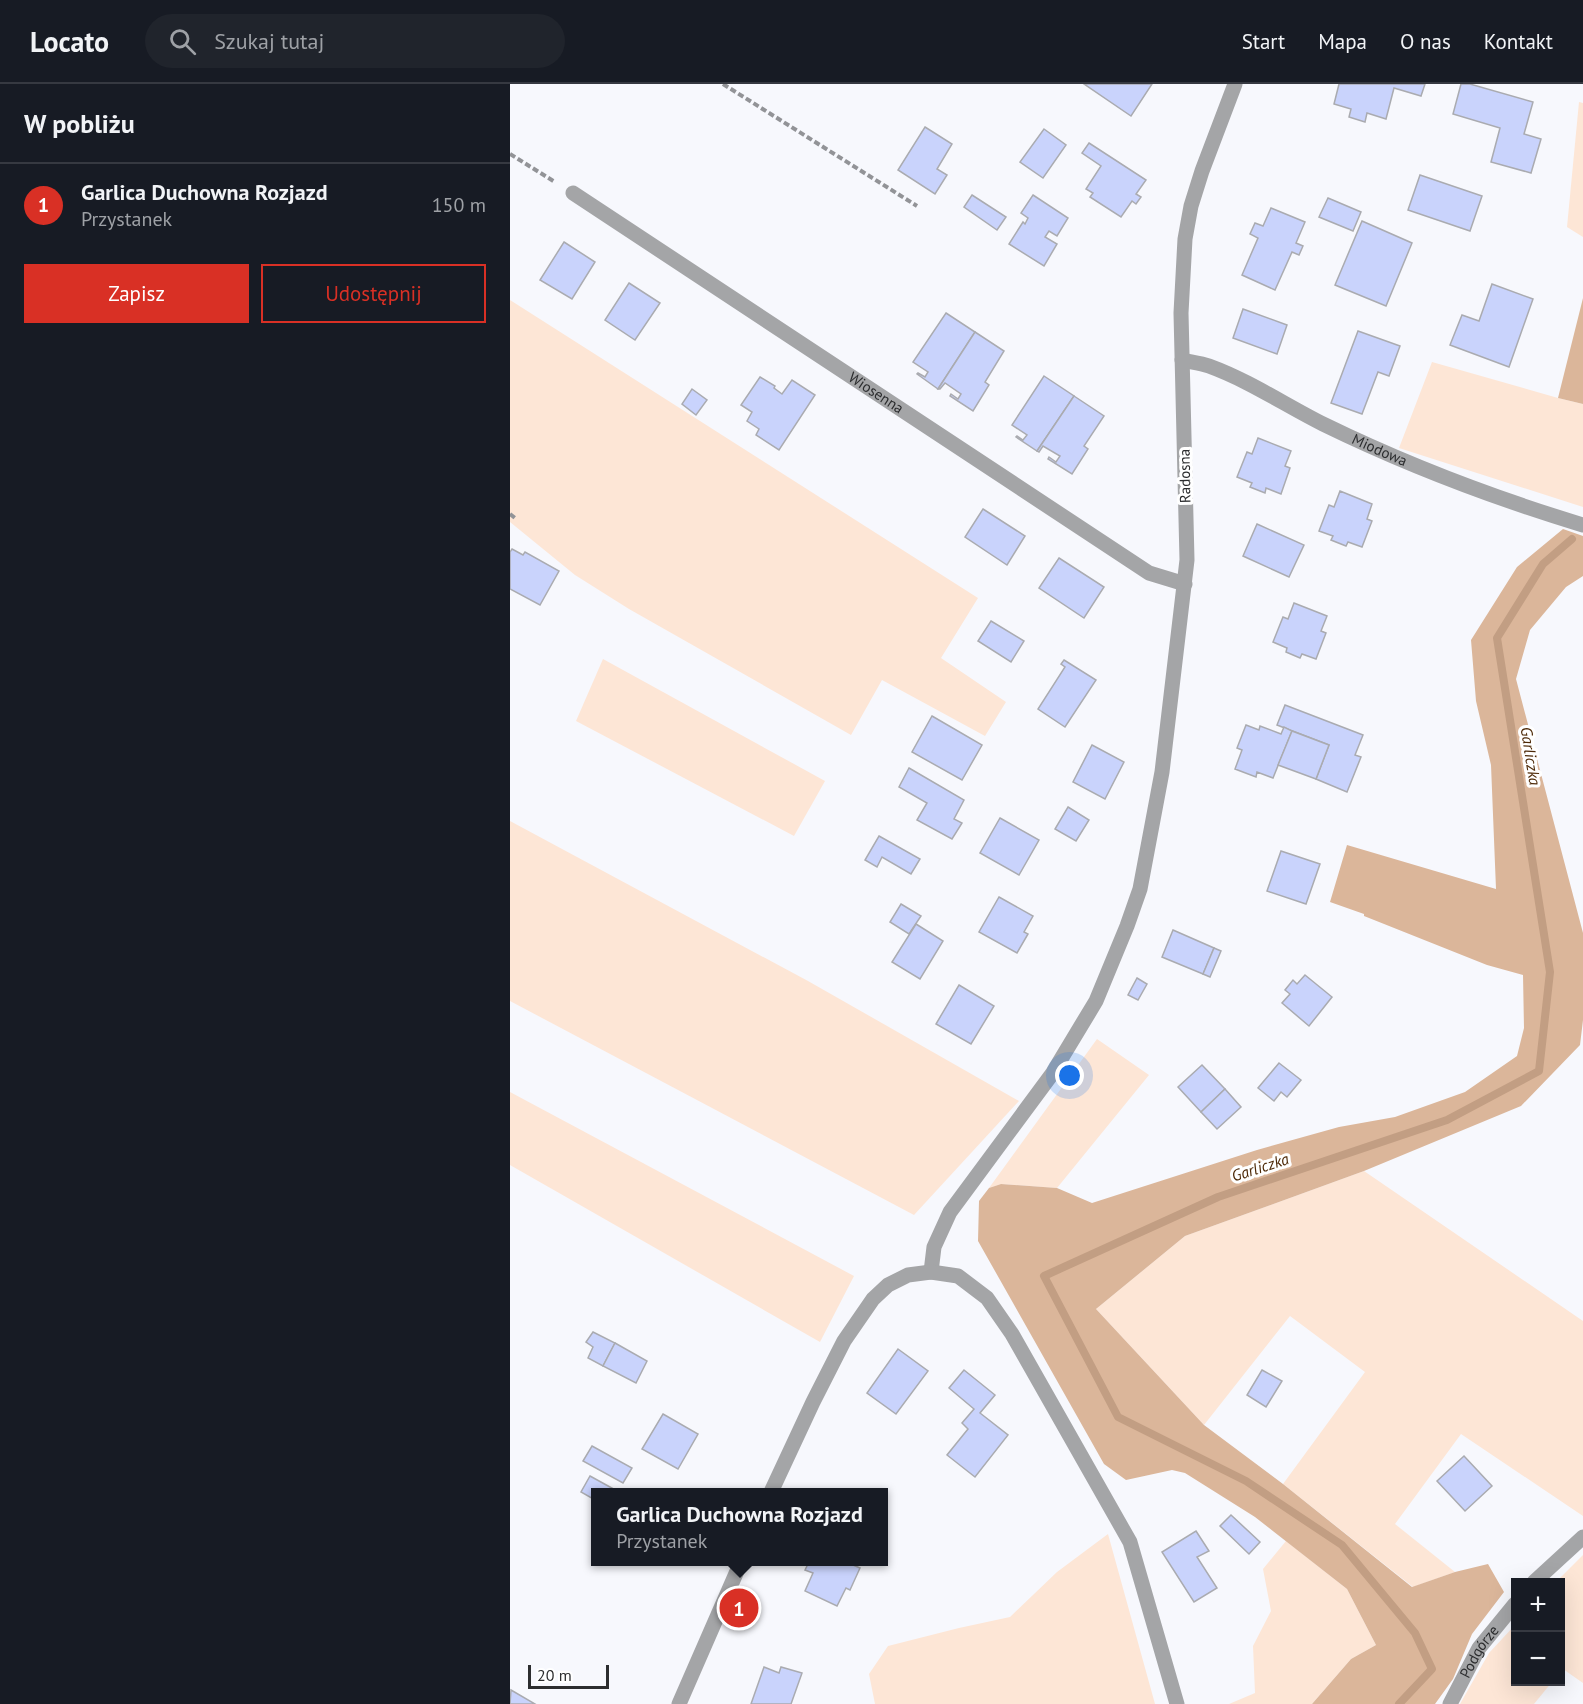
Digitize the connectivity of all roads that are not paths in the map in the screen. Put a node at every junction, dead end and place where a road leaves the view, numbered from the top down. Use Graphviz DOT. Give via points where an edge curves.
graph roads {
  1 [pos="1235,84"];
  2 [pos="573,193"];
  3 [pos="1182,360"];
  4 [pos="1583,525"];
  5 [pos="1185,584"];
  6 [pos="931,1272"];
  7 [pos="773,1488"];
  8 [pos="1583,1538"];
  9 [pos="739,1566"];
  10 [pos="1538,1578"];
  11 [pos="1511,1609"];
  12 [pos="679,1704"];
  13 [pos="1177,1704"];
  14 [pos="1450,1704"];
  1 -- 3 [label="street, Radosna" via="1191,206 1185,239"];
  2 -- 5 [label="street, Wiosenna" via="1149,573"];
  3 -- 4 [label="street, Miodowa" via="1207,365 1259,387 1322,423 1421,468"];
  3 -- 5 [label="street, Radosna"];
  5 -- 6 [label="street, Radosna" via="1164,758 1143,874 1127,926 1096,1001 1052,1074 950,1212 934,1247"];
  6 -- 7 [label="street" via="908,1275 873,1299 844,1341"];
  6 -- 13 [label="street" via="958,1276 987,1298 1012,1334 1130,1542"];
  8 -- 10 [label="street"];
  9 -- 12 [label="street"];
  11 -- 14 [label="street, Podgórze" via="1479,1648"];
}
